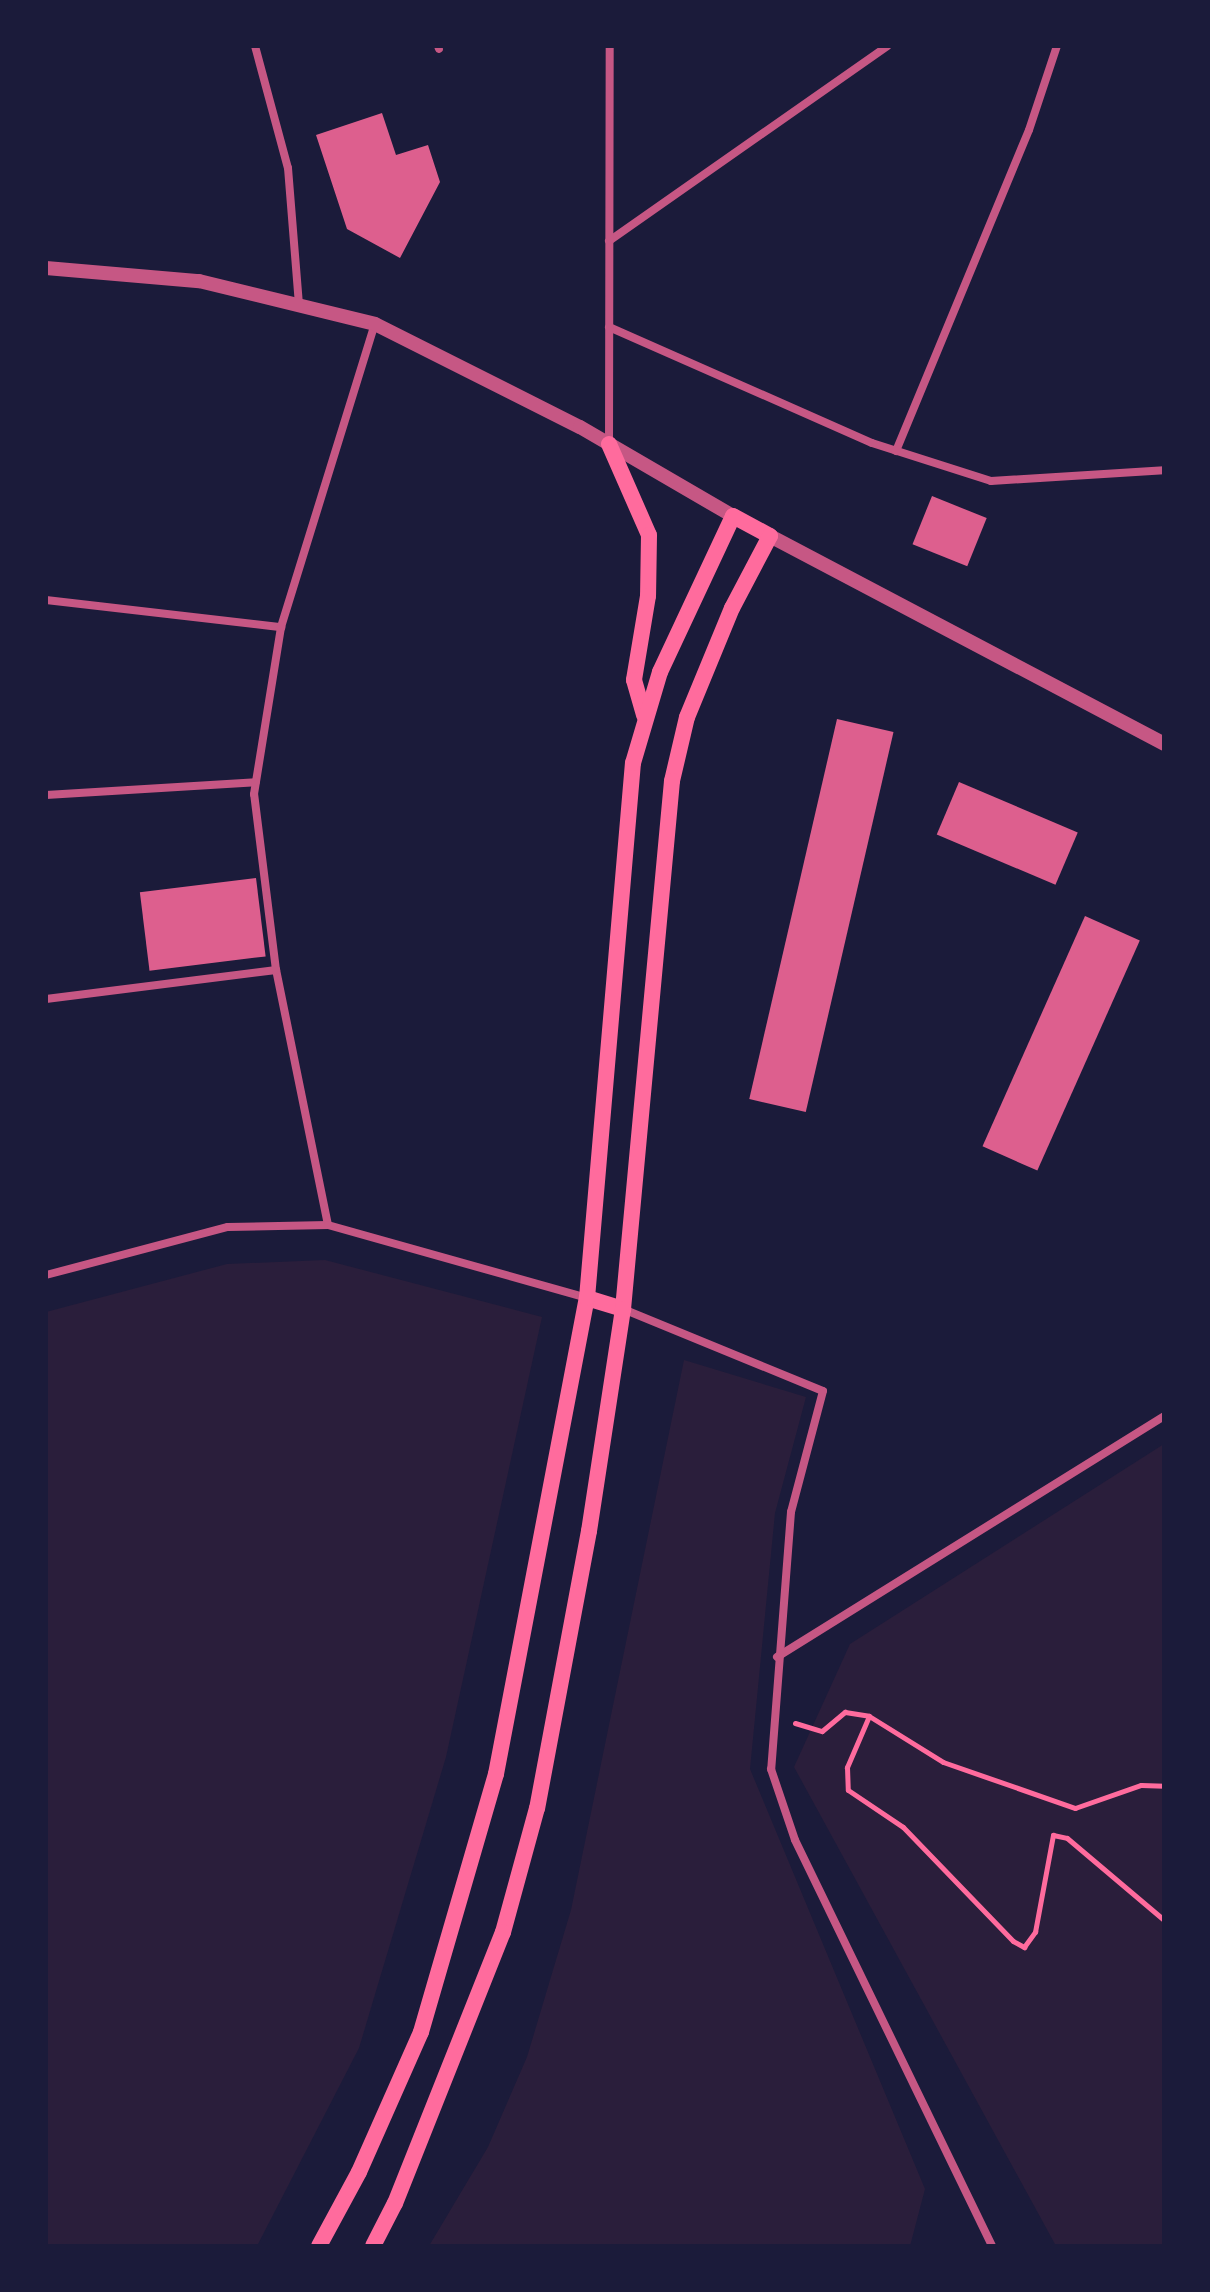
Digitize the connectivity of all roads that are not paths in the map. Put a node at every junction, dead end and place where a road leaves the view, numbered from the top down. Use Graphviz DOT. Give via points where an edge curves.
graph roads {
  1 [pos="255,46"];
  2 [pos="610,46"];
  3 [pos="888,46"];
  4 [pos="1057,46"];
  5 [pos="609,241"];
  6 [pos="46,268"];
  7 [pos="299,306"];
  8 [pos="375,324"];
  9 [pos="609,327"];
  10 [pos="609,444"];
  11 [pos="896,451"];
  12 [pos="1164,470"];
  13 [pos="733,516"];
  14 [pos="770,536"];
  15 [pos="46,600"];
  16 [pos="281,627"];
  17 [pos="644,716"];
  18 [pos="1164,744"];
  19 [pos="256,782"];
  20 [pos="46,795"];
  21 [pos="276,970"];
  22 [pos="46,999"];
  23 [pos="328,1225"];
  24 [pos="46,1275"];
  25 [pos="587,1298"];
  26 [pos="623,1309"];
  27 [pos="1164,1416"];
  28 [pos="777,1657"];
  29 [pos="319,2246"];
  30 [pos="373,2246"];
  31 [pos="992,2246"];
  1 -- 7 [label="street" via="288,168"];
  2 -- 5 [label="street"];
  3 -- 5 [label="street"];
  4 -- 11 [label="street" via="1029,130"];
  5 -- 9 [label="street"];
  6 -- 7 [label="street" via="199,281"];
  7 -- 8 [label="street"];
  8 -- 10 [label="street"];
  8 -- 16 [label="street"];
  9 -- 10 [label="street"];
  9 -- 11 [label="street"];
  10 -- 13 [label="street"];
  10 -- 17 [label="main road" via="649,535 648,596 634,680"];
  11 -- 12 [label="street" via="991,481"];
  13 -- 14 [label="main road"];
  13 -- 17 [label="main road"];
  14 -- 18 [label="street"];
  14 -- 26 [label="main road" via="732,608 687,717 672,781"];
  15 -- 16 [label="street"];
  16 -- 19 [label="street"];
  17 -- 25 [label="main road" via="622,857"];
  19 -- 20 [label="street"];
  19 -- 21 [label="street"];
  21 -- 22 [label="street"];
  21 -- 23 [label="street"];
  23 -- 24 [label="street" via="228,1227"];
  23 -- 25 [label="street"];
  25 -- 26 [label="main road"];
  25 -- 29 [label="main road" via="499,1758 461,1904 421,2032 359,2172"];
  26 -- 28 [label="street" via="823,1391 791,1512"];
  26 -- 30 [label="main road" via="589,1531 537,1808 503,1932 401,2189"];
  27 -- 28 [label="street"];
  28 -- 31 [label="street" via="771,1769 795,1840"];
}
